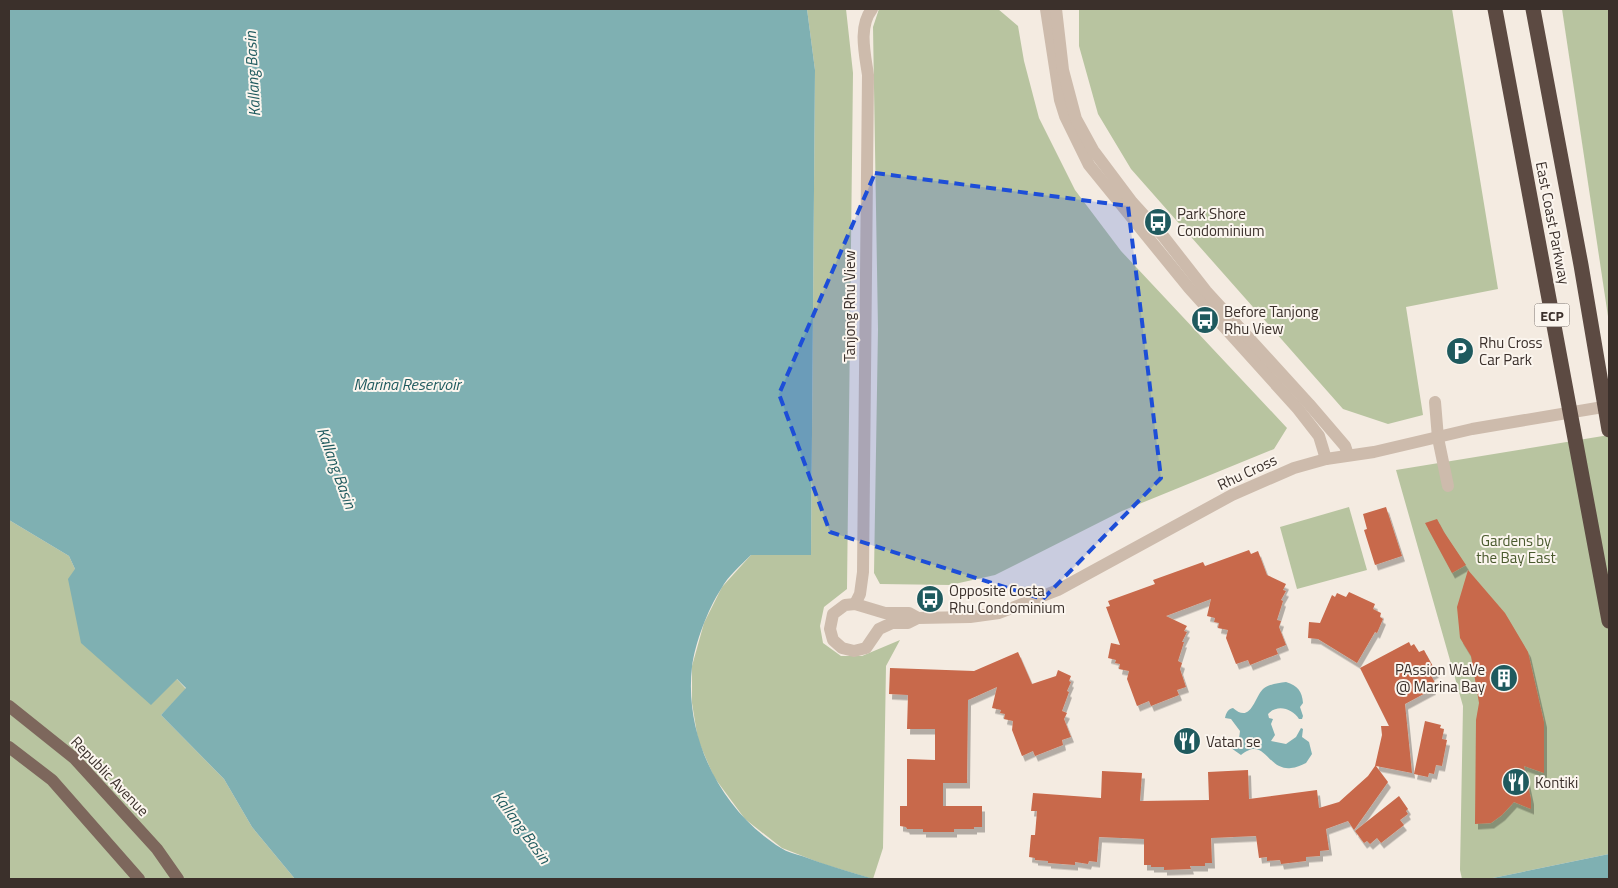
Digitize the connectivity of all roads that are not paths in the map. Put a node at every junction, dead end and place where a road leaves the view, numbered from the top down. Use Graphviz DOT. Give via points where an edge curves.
graph roads {
  1 [pos="872,9"];
  2 [pos="1046,9"];
  3 [pos="1056,9"];
  4 [pos="1495,9"];
  5 [pos="1533,9"];
  6 [pos="1435,402"];
  7 [pos="1609,406"];
  8 [pos="1609,430"];
  9 [pos="1438,438"];
  10 [pos="1348,455"];
  11 [pos="1326,459"];
  12 [pos="1448,486"];
  13 [pos="855,604"];
  14 [pos="918,618"];
  15 [pos="1609,621"];
  16 [pos="9,706"];
  17 [pos="9,747"];
  18 [pos="139,879"];
  19 [pos="178,879"];
  1 -- 13 [label="street, Tanjong Rhu View" via="863,32 868,94 863,572"];
  2 -- 11 [label="street" via="1060,100 1089,165 1189,288 1298,409 1319,436"];
  3 -- 10 [label="street" via="1065,78 1076,119 1092,150 1206,291 1309,404"];
  4 -- 15 [label="highway, East Coast Parkway / ECP"];
  5 -- 8 [label="highway, East Coast Parkway / ECP"];
  6 -- 9 [label="street"];
  7 -- 9 [label="street, Rhu Cross"];
  9 -- 10 [label="street, Rhu Cross"];
  9 -- 12 [label="street"];
  10 -- 11 [label="street, Rhu Cross"];
  11 -- 14 [label="street, Rhu Cross" via="1294,468 1232,495 1058,590 1024,604 999,613 970,617"];
  13 -- 14 [label="street, Rhu Cross" via="885,613 909,613"];
  13 -- 14 [label="street, Rhu Cross" via="845,605 834,614 830,629 842,648 854,651 866,648 879,629"];
  16 -- 19 [label="main road, Republic Avenue" via="74,758 157,849"];
  17 -- 18 [label="main road" via="52,780"];
}
